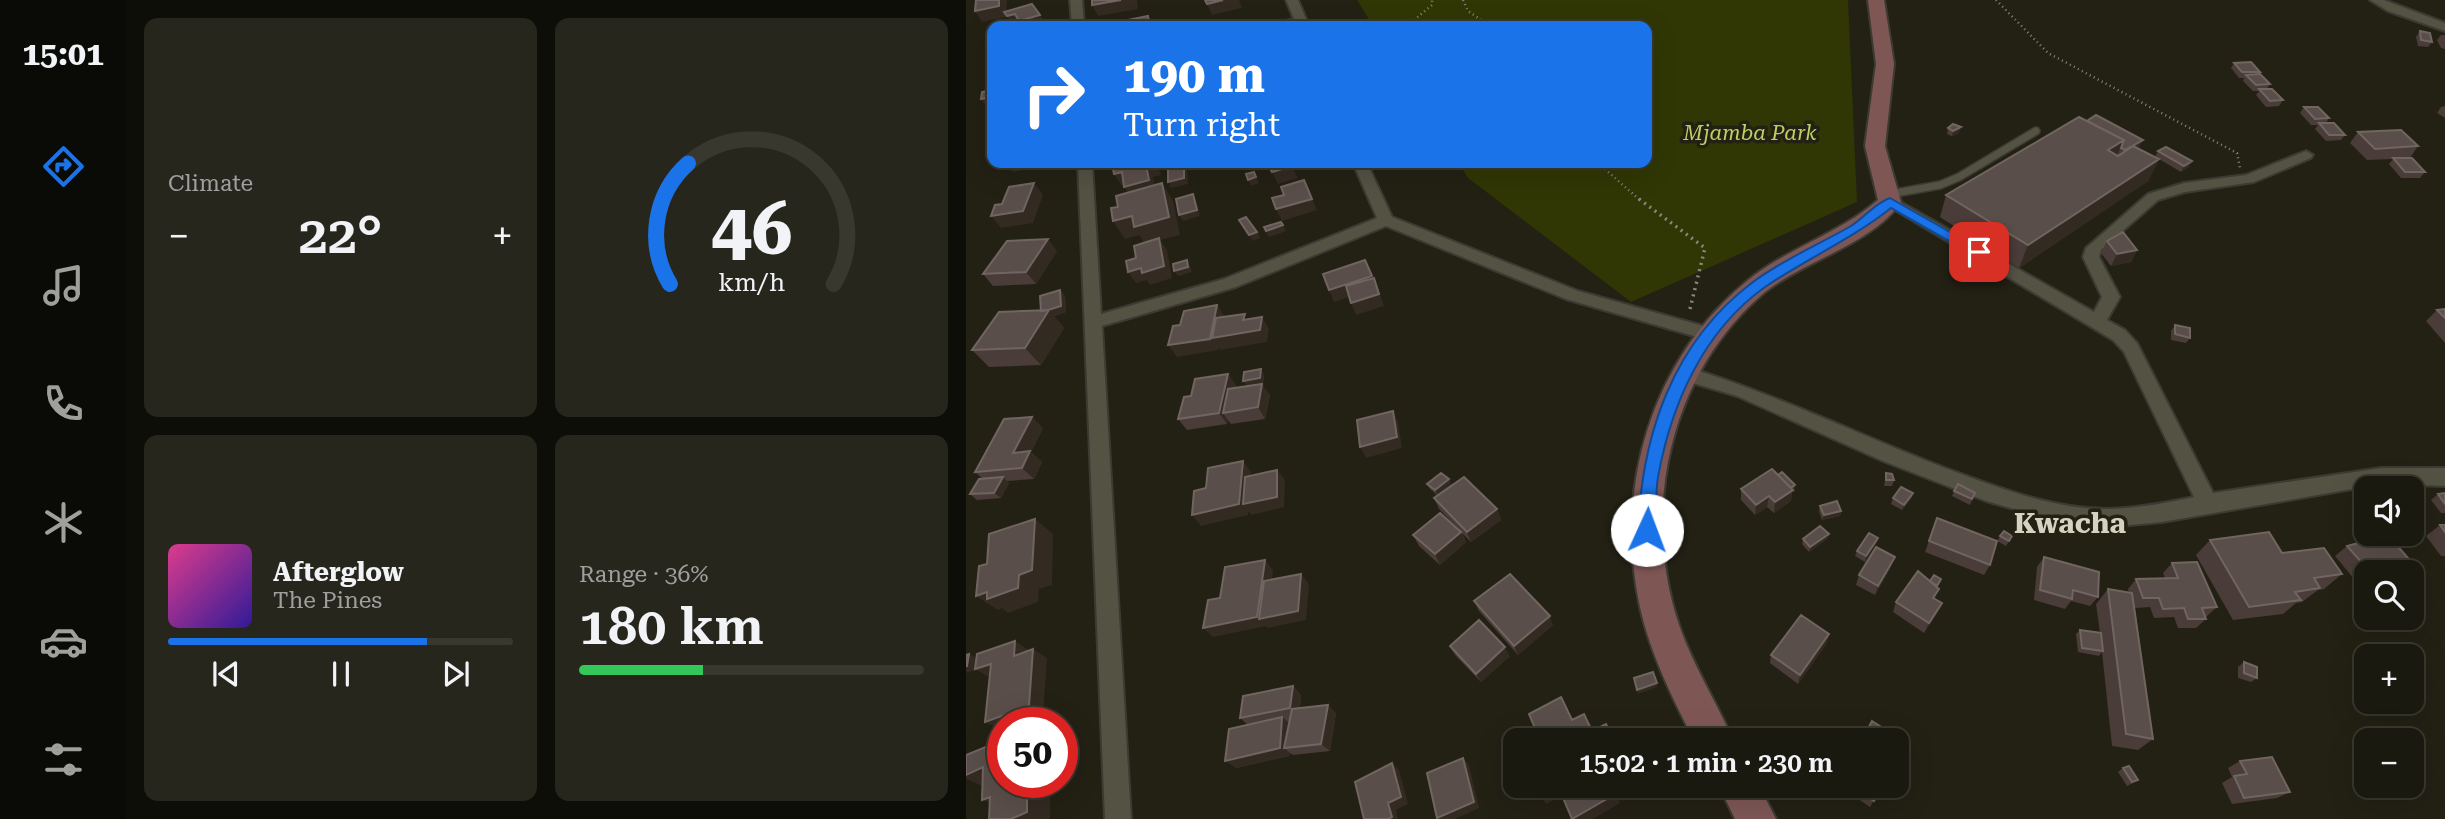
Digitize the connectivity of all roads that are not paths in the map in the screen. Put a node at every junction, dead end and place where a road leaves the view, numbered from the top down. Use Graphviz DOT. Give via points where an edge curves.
graph roads {
  1 [pos="1076,0"];
  2 [pos="1292,0"];
  3 [pos="1876,0"];
  4 [pos="2375,0"];
  5 [pos="1078,21"];
  6 [pos="1300,21"];
  7 [pos="2445,27"];
  8 [pos="2036,131"];
  9 [pos="2306,155"];
  10 [pos="1085,168"];
  11 [pos="1362,168"];
  12 [pos="1890,198"];
  13 [pos="1386,220"];
  14 [pos="2098,320"];
  15 [pos="1092,323"];
  16 [pos="1696,331"];
  17 [pos="1683,373"];
  18 [pos="2445,477"];
  19 [pos="2207,503"];
  20 [pos="1708,728"];
  21 [pos="1745,798"];
  22 [pos="1118,819"];
  23 [pos="1756,819"];
  1 -- 5 [label="street"];
  2 -- 6 [label="street"];
  3 -- 12 [label="main road" via="1885,64 1875,146"];
  4 -- 7 [label="street"];
  8 -- 12 [label="lane" via="1959,177"];
  9 -- 14 [label="street" via="2241,180 2153,197 2094,248 2091,257 2111,296"];
  10 -- 15 [label="street"];
  11 -- 13 [label="street"];
  12 -- 14 [label="street" via="2070,308"];
  12 -- 16 [label="main road" via="1857,229 1821,245"];
  13 -- 15 [label="street" via="1230,283"];
  13 -- 16 [label="street" via="1572,295"];
  14 -- 19 [label="street" via="2131,348"];
  15 -- 22 [label="street"];
  16 -- 17 [label="main road"];
  17 -- 19 [label="street" via="1743,391 1993,495 2060,513 2108,518"];
  17 -- 20 [label="main road" via="1655,446 1649,479 1648,560 1669,643"];
  18 -- 19 [label="street" via="2381,476"];
  21 -- 23 [label="main road"];
}
